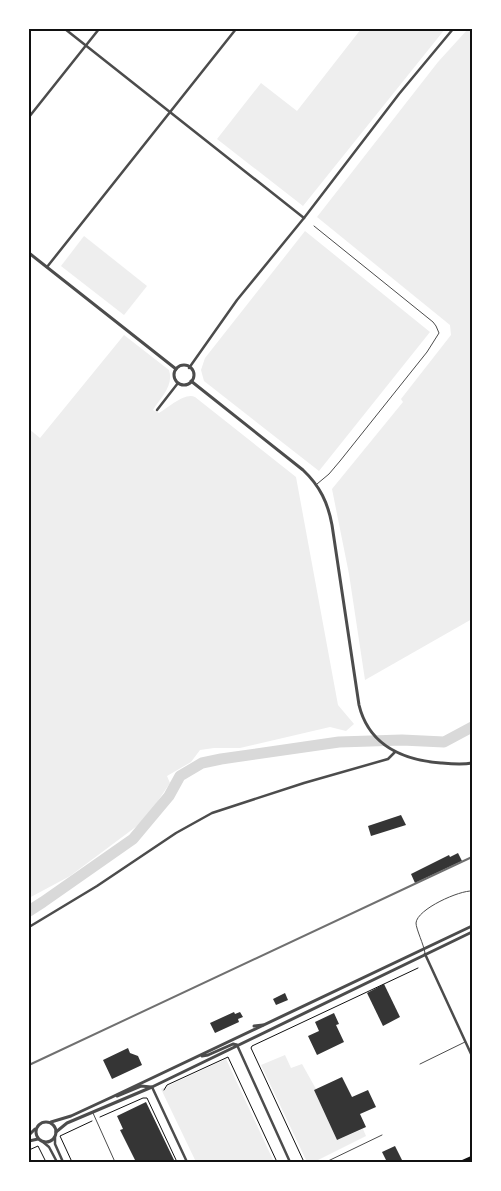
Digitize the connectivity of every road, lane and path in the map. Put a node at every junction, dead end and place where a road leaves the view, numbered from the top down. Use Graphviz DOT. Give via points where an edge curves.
graph roads {
  1 [pos="65,29"];
  2 [pos="99,29"];
  3 [pos="236,29"];
  4 [pos="453,29"];
  5 [pos="86,45"];
  6 [pos="170,112"];
  7 [pos="29,117"];
  8 [pos="304,218"];
  9 [pos="314,226"];
  10 [pos="29,253"];
  11 [pos="47,267"];
  12 [pos="190,368"];
  13 [pos="176,370"];
  14 [pos="191,382"];
  15 [pos="178,383"];
  16 [pos="157,410"];
  17 [pos="316,484"];
  18 [pos="395,752"];
  19 [pos="472,763"];
  20 [pos="472,891"];
  21 [pos="472,926"];
  22 [pos="29,927"];
  23 [pos="472,932"];
  24 [pos="424,949"];
  25 [pos="426,954"];
  26 [pos="418,968"];
  27 [pos="266,1024"];
  28 [pos="254,1026"];
  29 [pos="466,1042"];
  30 [pos="238,1045"];
  31 [pos="199,1056"];
  32 [pos="472,1056"];
  33 [pos="420,1064"];
  34 [pos="152,1087"];
  35 [pos="164,1090"];
  36 [pos="112,1097"];
  37 [pos="93,1111"];
  38 [pos="96,1119"];
  39 [pos="51,1122"];
  40 [pos="36,1128"];
  41 [pos="56,1132"];
  42 [pos="29,1135"];
  43 [pos="382,1135"];
  44 [pos="55,1137"];
  45 [pos="38,1139"];
  46 [pos="29,1140"];
  47 [pos="43,1142"];
  48 [pos="29,1150"];
  49 [pos="472,1158"];
  50 [pos="46,1162"];
  51 [pos="57,1162"];
  52 [pos="63,1162"];
  53 [pos="72,1162"];
  54 [pos="115,1162"];
  55 [pos="177,1162"];
  56 [pos="186,1162"];
  57 [pos="277,1162"];
  58 [pos="290,1162"];
  59 [pos="304,1162"];
  60 [pos="326,1162"];
  61 [pos="462,1162"];
  1 -- 5 [label="street"];
  2 -- 5 [label="street"];
  3 -- 6 [label="street"];
  4 -- 8 [label="street"];
  5 -- 6 [label="street"];
  5 -- 7 [label="street"];
  6 -- 8 [label="street"];
  6 -- 11 [label="street"];
  8 -- 12 [label="street" via="237,300"];
  9 -- 17 [label="lane" via="438,330 436,340 411,372 329,474"];
  10 -- 11 [label="street"];
  11 -- 13 [label="street"];
  12 -- 13 [label="street" via="183,366"];
  12 -- 14 [label="street" via="193,374"];
  13 -- 15 [label="street" via="174,375"];
  14 -- 15 [label="street" via="185,385"];
  14 -- 17 [label="street" via="299,466"];
  15 -- 16 [label="street"];
  17 -- 18 [label="street" via="325,500 332,525 359,705 372,732"];
  18 -- 19 [label="street" via="435,763"];
  18 -- 22 [label="street" via="388,759 203,817"];
  20 -- 24 [label="lane" via="454,895 419,916 416,926"];
  21 -- 24 [label="street"];
  23 -- 25 [label="street"];
  24 -- 25 [label="lane"];
  24 -- 27 [label="street"];
  25 -- 29 [label="street"];
  25 -- 30 [label="street"];
  26 -- 59 [label="path" via="252,1046"];
  27 -- 28 [label="street"];
  27 -- 31 [label="street"];
  29 -- 32 [label="street"];
  29 -- 33 [label="lane"];
  30 -- 31 [label="street"];
  30 -- 34 [label="street"];
  30 -- 58 [label="street"];
  31 -- 36 [label="street"];
  34 -- 36 [label="street" via="142,1086"];
  34 -- 37 [label="street"];
  34 -- 56 [label="street"];
  35 -- 57 [label="path" via="167,1085 228,1057"];
  36 -- 39 [label="street"];
  37 -- 38 [label="lane"];
  37 -- 41 [label="street"];
  38 -- 53 [label="path" via="60,1136"];
  38 -- 54 [label="lane"];
  38 -- 55 [label="path" via="147,1098"];
  39 -- 40 [label="street" via="40,1123"];
  39 -- 41 [label="street"];
  40 -- 42 [label="street"];
  40 -- 45 [label="street"];
  41 -- 44 [label="street"];
  43 -- 60 [label="lane"];
  44 -- 47 [label="street"];
  44 -- 52 [label="street"];
  45 -- 46 [label="street"];
  45 -- 47 [label="street"];
  47 -- 51 [label="street"];
  48 -- 50 [label="path" via="38,1146"];
  49 -- 61 [label="main road"];
}
